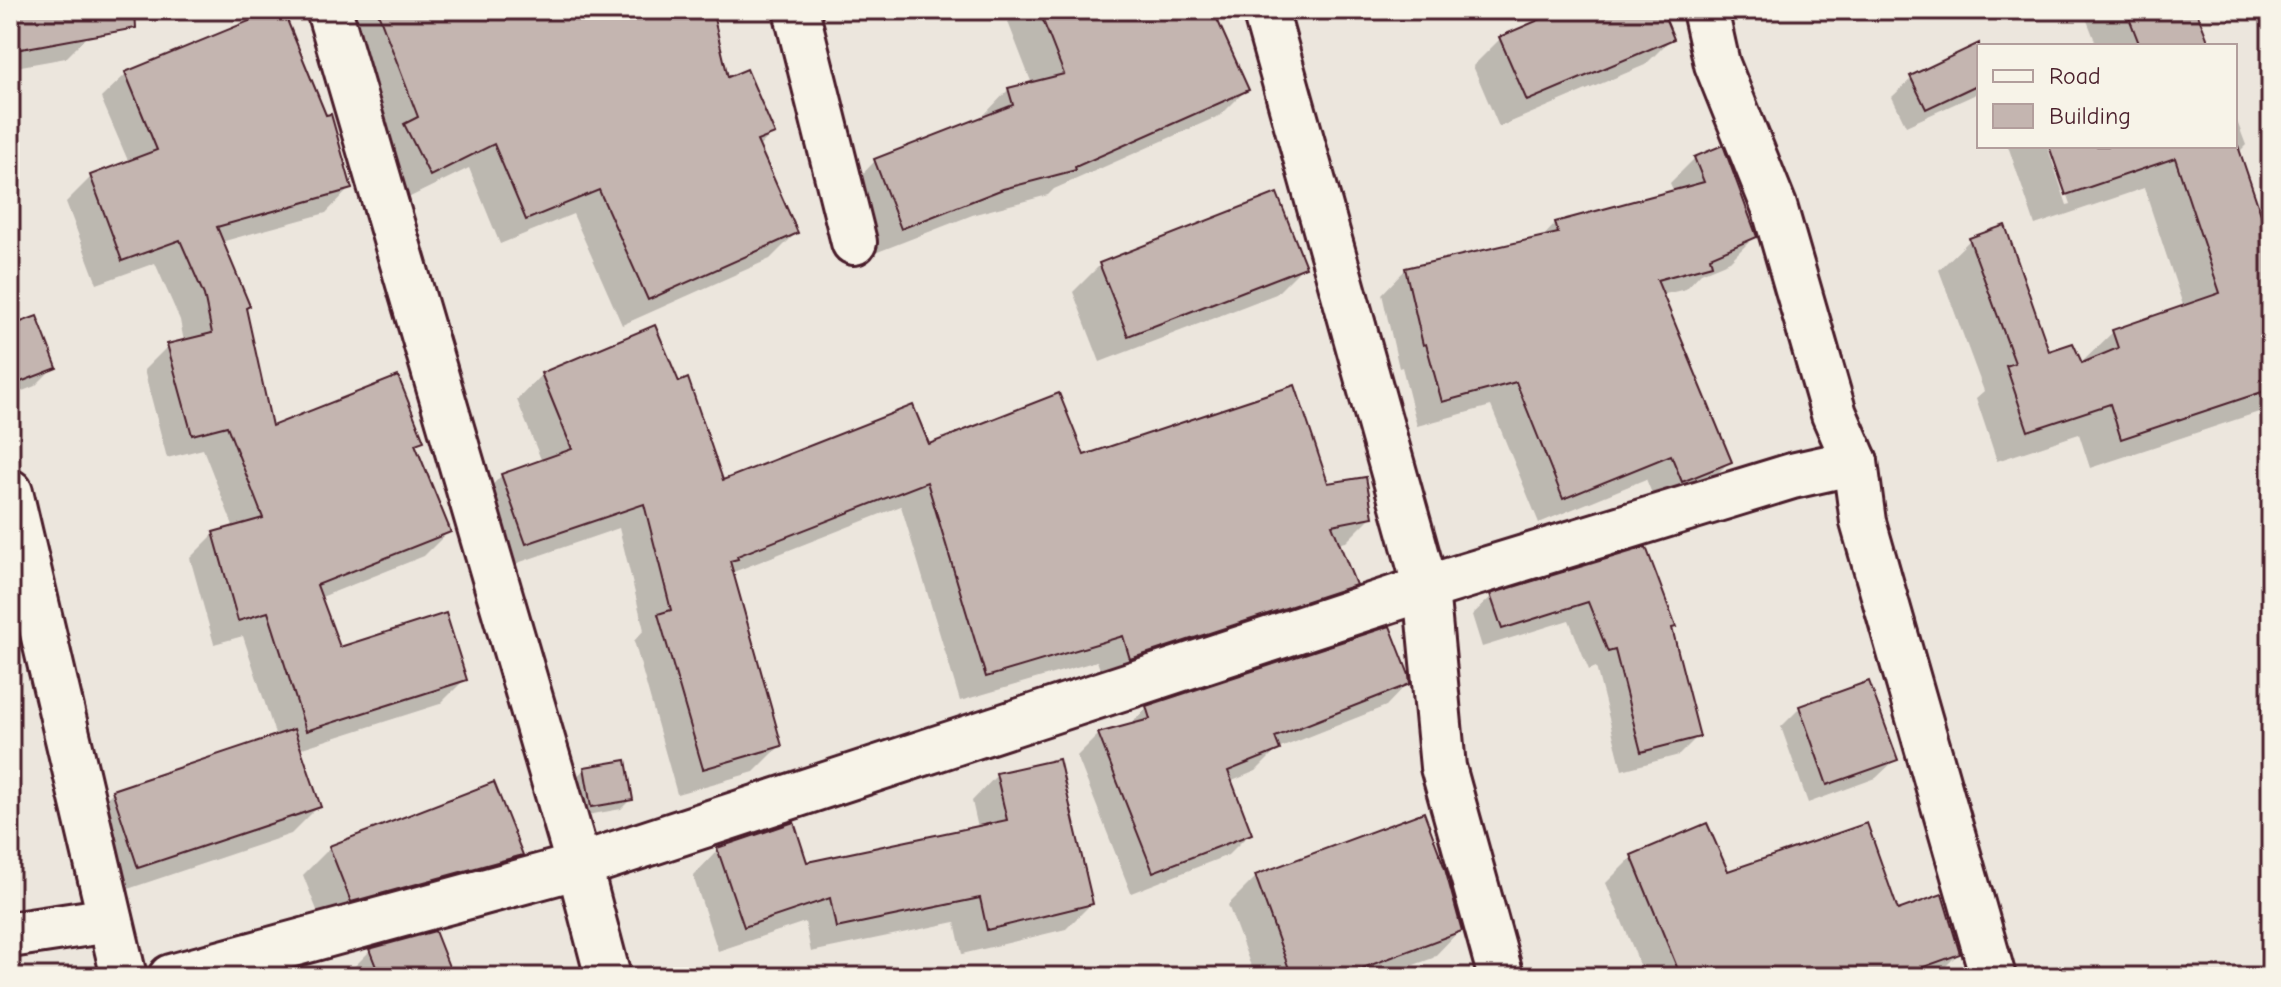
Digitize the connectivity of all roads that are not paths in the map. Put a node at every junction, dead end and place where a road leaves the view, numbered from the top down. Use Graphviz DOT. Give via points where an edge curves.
graph roads {
  1 [pos="329,10"];
  2 [pos="796,10"];
  3 [pos="1265,10"];
  4 [pos="1705,10"];
  5 [pos="854,242"];
  6 [pos="1855,462"];
  7 [pos="10,492"];
  8 [pos="1426,588"];
  9 [pos="579,866"];
  10 [pos="110,920"];
  11 [pos="10,935"];
  12 [pos="124,977"];
  13 [pos="171,977"];
  14 [pos="608,977"];
  15 [pos="1501,977"];
  16 [pos="1993,977"];
  1 -- 9 [label="street"];
  2 -- 5 [label="street"];
  3 -- 8 [label="street"];
  4 -- 6 [label="street" via="1717,64 1774,206 1834,414"];
  6 -- 8 [label="street" via="1792,476"];
  6 -- 16 [label="street" via="1863,522"];
  7 -- 10 [label="street"];
  8 -- 9 [label="street"];
  8 -- 15 [label="street" via="1443,767"];
  9 -- 13 [label="street"];
  9 -- 14 [label="street"];
  10 -- 11 [label="street"];
  10 -- 12 [label="street"];
}
